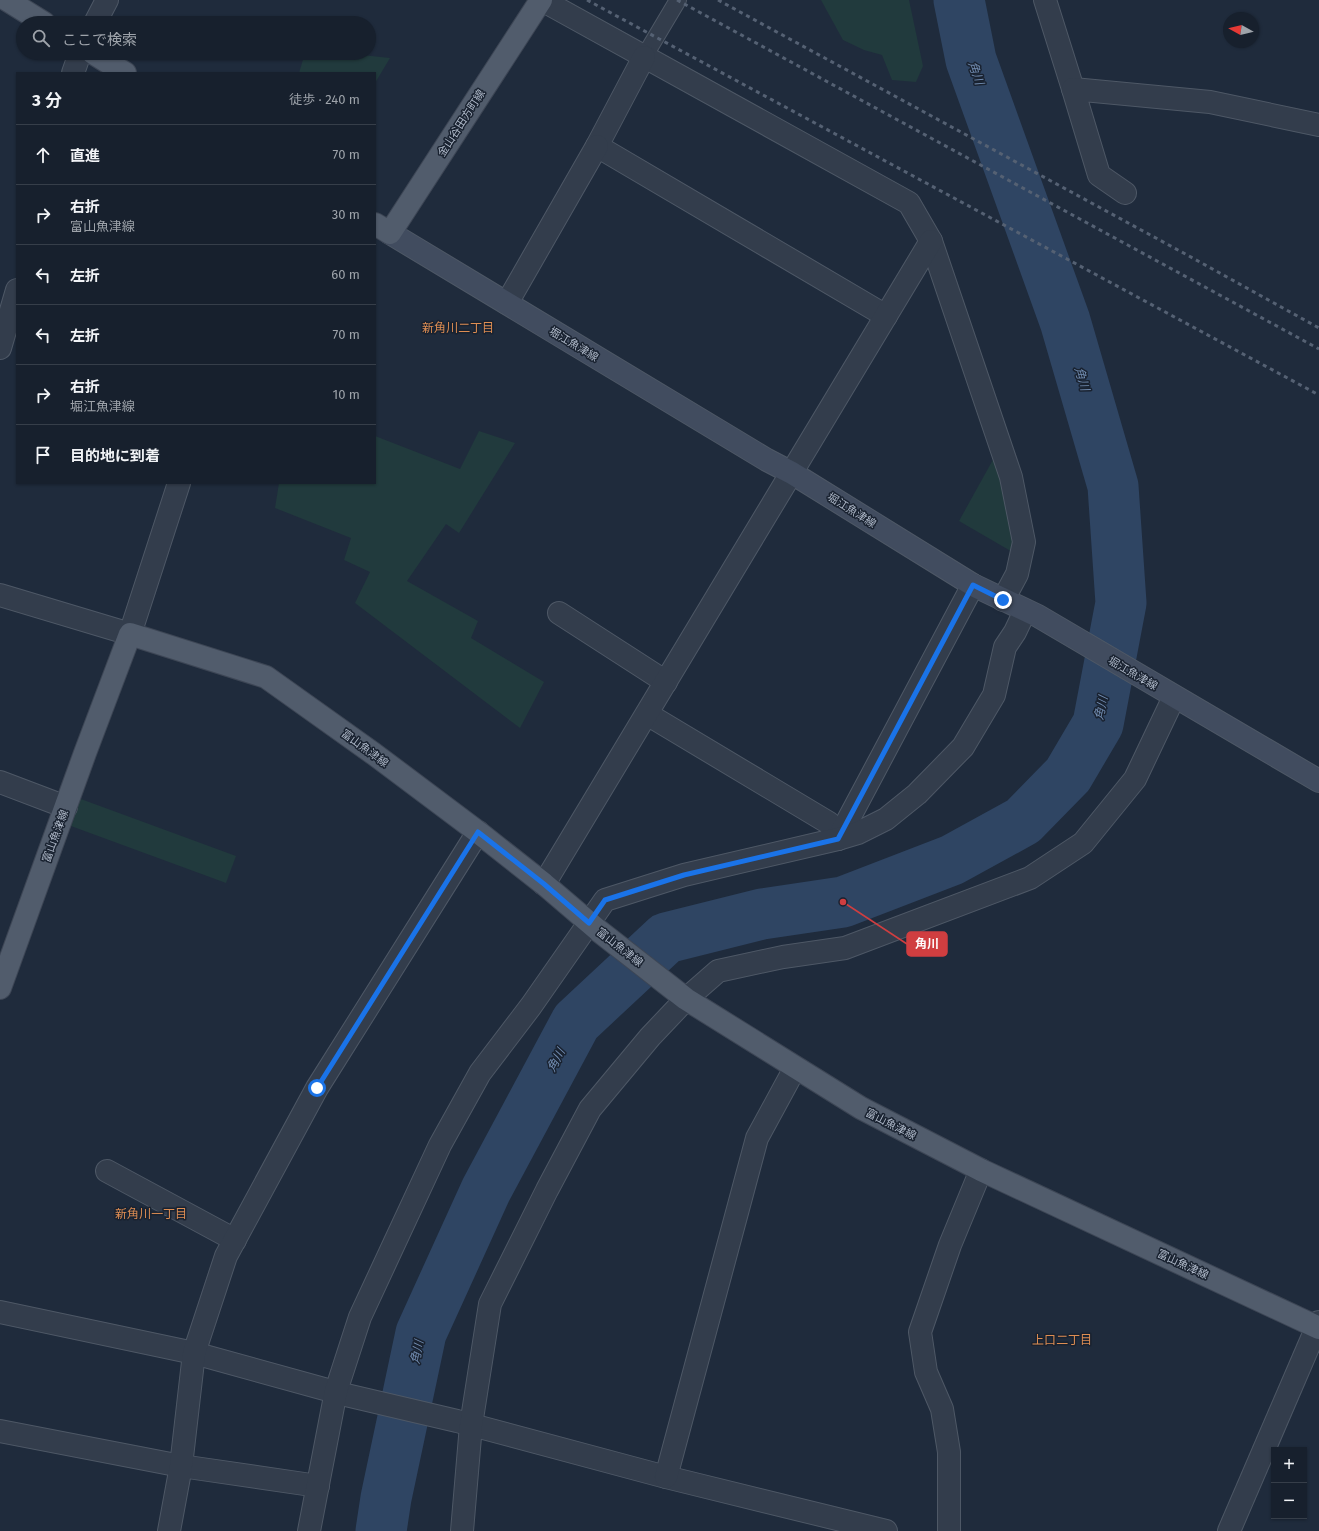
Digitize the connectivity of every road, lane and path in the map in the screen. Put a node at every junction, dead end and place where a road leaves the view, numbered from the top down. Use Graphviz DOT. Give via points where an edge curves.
graph roads {
  1 [pos="7,0"];
  2 [pos="107,0"];
  3 [pos="542,0"];
  4 [pos="678,0"];
  5 [pos="1045,0"];
  6 [pos="33,16"];
  7 [pos="99,16"];
  8 [pos="644,57"];
  9 [pos="78,60"];
  10 [pos="104,60"];
  11 [pos="73,72"];
  12 [pos="123,72"];
  13 [pos="1073,89"];
  14 [pos="1319,125"];
  15 [pos="597,146"];
  16 [pos="1125,193"];
  17 [pos="382,228"];
  18 [pos="931,241"];
  19 [pos="12,300"];
  20 [pos="507,303"];
  21 [pos="886,316"];
  22 [pos="0,348"];
  23 [pos="792,473"];
  24 [pos="179,484"];
  25 [pos="973,585"];
  26 [pos="0,595"];
  27 [pos="1003,600"];
  28 [pos="559,613"];
  29 [pos="1032,614"];
  30 [pos="130,634"];
  31 [pos="666,682"];
  32 [pos="1174,697"];
  33 [pos="647,714"];
  34 [pos="1319,781"];
  35 [pos="0,782"];
  36 [pos="66,807"];
  37 [pos="478,832"];
  38 [pos="838,839"];
  39 [pos="544,884"];
  40 [pos="594,927"];
  41 [pos="0,988"];
  42 [pos="681,994"];
  43 [pos="795,1068"];
  44 [pos="981,1170"];
  45 [pos="106,1171"];
  46 [pos="235,1240"];
  47 [pos="0,1312"];
  48 [pos="1318,1326"];
  49 [pos="194,1353"];
  50 [pos="341,1393"];
  51 [pos="464,1423"];
  52 [pos="0,1431"];
  53 [pos="181,1466"];
  54 [pos="666,1477"];
  55 [pos="318,1486"];
  56 [pos="170,1531"];
  57 [pos="309,1531"];
  58 [pos="462,1531"];
  59 [pos="886,1531"];
  60 [pos="950,1531"];
  61 [pos="1229,1531"];
  1 -- 6 [label="main road"];
  2 -- 7 [label="street"];
  3 -- 8 [label="street"];
  3 -- 17 [label="main road, 金山谷田方町線"];
  4 -- 8 [label="lane"];
  5 -- 13 [label="street"];
  8 -- 15 [label="street"];
  8 -- 18 [label="street" via="909,203"];
  9 -- 11 [label="street"];
  10 -- 12 [label="main road"];
  13 -- 14 [label="street" via="1210,102"];
  13 -- 16 [label="street" via="1098,175"];
  15 -- 20 [label="street"];
  15 -- 21 [label="street"];
  17 -- 20 [label="main road, 堀江魚津線"];
  18 -- 21 [label="street"];
  18 -- 27 [label="street" via="1011,477 1024,542 1017,574"];
  19 -- 22 [label="street"];
  20 -- 23 [label="main road, 堀江魚津線"];
  21 -- 23 [label="street"];
  23 -- 25 [label="main road, 堀江魚津線"];
  23 -- 31 [label="street"];
  24 -- 30 [label="street"];
  25 -- 27 [label="main road, 堀江魚津線"];
  25 -- 38 [label="street"];
  26 -- 30 [label="street"];
  27 -- 29 [label="main road, 堀江魚津線"];
  28 -- 31 [label="street"];
  29 -- 32 [label="main road, 堀江魚津線"];
  29 -- 38 [label="street" via="1005,647 994,695 963,747 917,794 886,819 858,833"];
  30 -- 36 [label="main road, 富山魚津線"];
  30 -- 37 [label="main road, 富山魚津線" via="266,676"];
  31 -- 33 [label="street"];
  32 -- 34 [label="main road, 堀江魚津線"];
  32 -- 42 [label="street" via="1135,779 1082,843 1030,878 845,948 784,957 718,971"];
  33 -- 38 [label="street" via="829,823"];
  33 -- 39 [label="street"];
  35 -- 36 [label="street"];
  36 -- 41 [label="main road, 富山魚津線"];
  37 -- 39 [label="main road, 富山魚津線"];
  37 -- 46 [label="street" via="317,1088"];
  38 -- 40 [label="street" via="684,875 605,900"];
  39 -- 40 [label="main road, 富山魚津線"];
  40 -- 42 [label="main road, 富山魚津線"];
  40 -- 50 [label="street" via="480,1073 440,1145 360,1318"];
  42 -- 43 [label="main road, 富山魚津線"];
  42 -- 51 [label="street" via="650,1037 590,1109 547,1190 490,1304"];
  43 -- 44 [label="main road, 富山魚津線" via="861,1108"];
  43 -- 54 [label="street" via="757,1138"];
  44 -- 48 [label="main road, 富山魚津線"];
  44 -- 60 [label="street" via="950,1245 920,1332 926,1372 942,1409 949,1452"];
  45 -- 46 [label="street"];
  46 -- 49 [label="street" via="226,1256"];
  47 -- 49 [label="street"];
  48 -- 61 [label="street"];
  49 -- 50 [label="street"];
  49 -- 53 [label="street"];
  50 -- 51 [label="street"];
  50 -- 55 [label="street"];
  51 -- 54 [label="street"];
  51 -- 58 [label="street"];
  52 -- 53 [label="street"];
  53 -- 55 [label="street"];
  53 -- 56 [label="street"];
  54 -- 59 [label="street"];
  55 -- 57 [label="street"];
}
